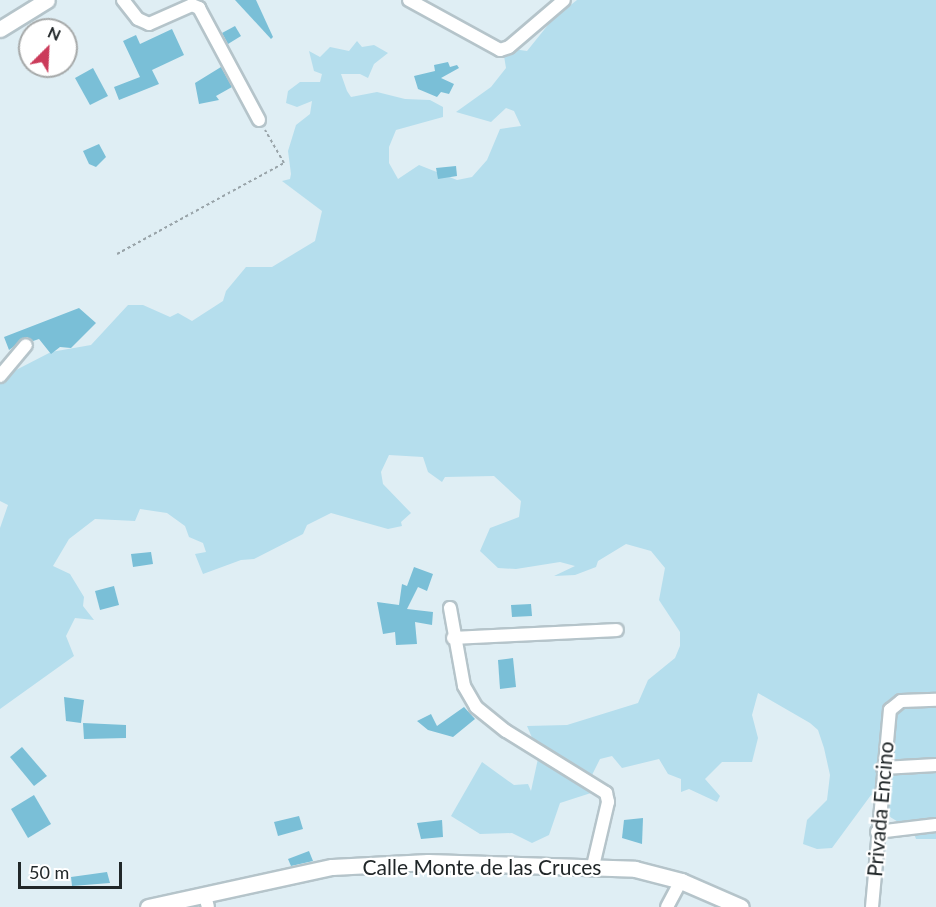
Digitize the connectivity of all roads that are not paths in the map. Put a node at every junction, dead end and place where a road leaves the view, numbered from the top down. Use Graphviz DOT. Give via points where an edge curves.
graph roads {
  1 [pos="47,0"];
  2 [pos="123,0"];
  3 [pos="409,0"];
  4 [pos="564,0"];
  5 [pos="0,29"];
  6 [pos="259,120"];
  7 [pos="26,345"];
  8 [pos="0,376"];
  9 [pos="450,608"];
  10 [pos="617,630"];
  11 [pos="453,638"];
  12 [pos="936,700"];
  13 [pos="936,765"];
  14 [pos="883,768"];
  15 [pos="936,825"];
  16 [pos="877,832"];
  17 [pos="593,866"];
  18 [pos="681,881"];
  19 [pos="207,902"];
  20 [pos="148,907"];
  21 [pos="667,907"];
  22 [pos="741,907"];
  23 [pos="872,907"];
  1 -- 5 [label="street"];
  2 -- 6 [label="street" via="138,19 149,24 192,5 200,8"];
  3 -- 4 [label="street" via="500,50 509,48"];
  7 -- 8 [label="street"];
  9 -- 11 [label="street"];
  10 -- 11 [label="street"];
  11 -- 17 [label="street" via="464,686 476,707 506,731 606,794 608,802"];
  12 -- 14 [label="street, Privada Encino" via="901,701 890,710"];
  13 -- 14 [label="street"];
  14 -- 16 [label="street, Privada Encino"];
  15 -- 16 [label="street"];
  16 -- 23 [label="street, Privada Encino"];
  17 -- 18 [label="street, Calle Monte de las Cruces" via="635,869"];
  17 -- 19 [label="street, Calle Monte de las Cruces" via="428,862 332,867"];
  18 -- 21 [label="street"];
  18 -- 22 [label="street, Calle Monte de las Cruces"];
  19 -- 20 [label="street, Calle Monte de las Cruces"];
}
